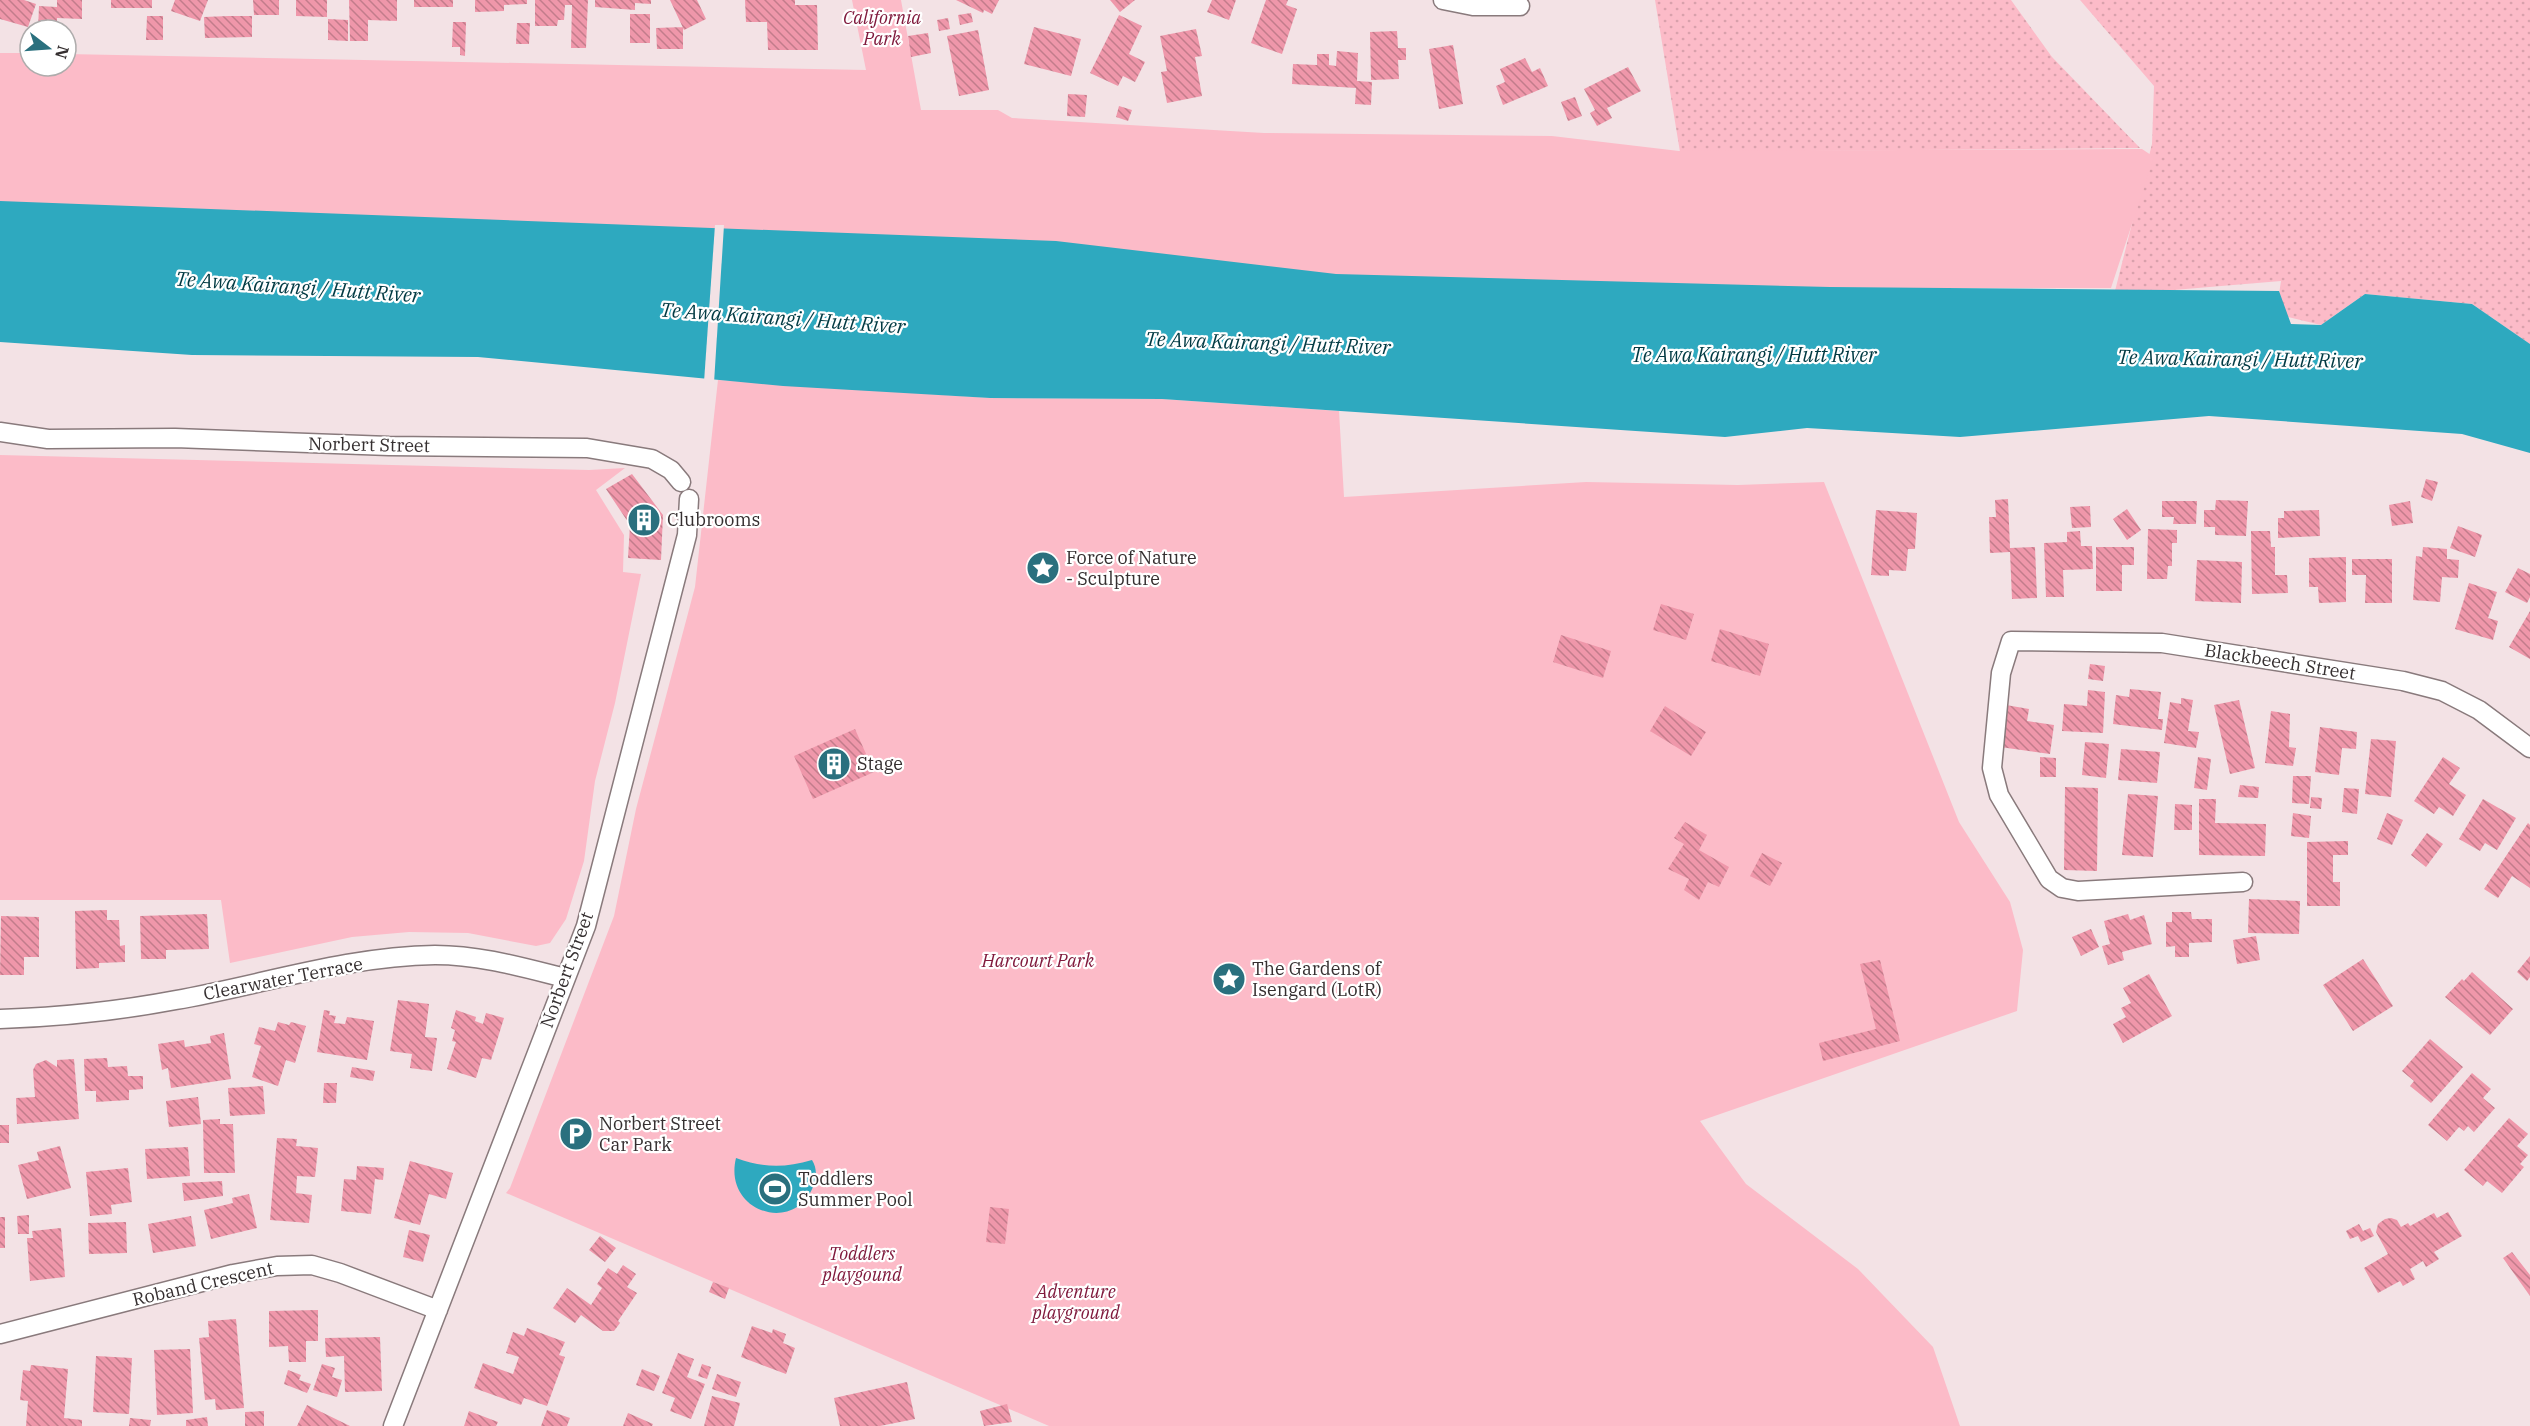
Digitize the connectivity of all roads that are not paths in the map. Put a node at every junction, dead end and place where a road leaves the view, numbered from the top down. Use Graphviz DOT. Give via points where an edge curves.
graph roads {
  1 [pos="1443,0"];
  2 [pos="1520,6"];
  3 [pos="0,432"];
  4 [pos="681,482"];
  5 [pos="689,499"];
  6 [pos="2530,748"];
  7 [pos="2243,882"];
  8 [pos="565,978"];
  9 [pos="0,1019"];
  10 [pos="438,1310"];
  11 [pos="0,1334"];
  12 [pos="393,1426"];
  1 -- 2 [label="street" via="1473,6"];
  3 -- 4 [label="street, Norbert Street" via="48,440 175,438 587,448 652,459"];
  5 -- 8 [label="street, Norbert Street" via="687,535 586,926"];
  6 -- 7 [label="street, Blackbeech Street" via="2479,710 2442,691 2403,681 2162,643 2011,641 2001,673 1994,781 1998,795 2049,879 2062,888 2078,891"];
  8 -- 9 [label="street, Clearwater Terrace" via="487,958 435,955 314,971 176,1000 70,1016"];
  8 -- 10 [label="street, Norbert Street"];
  10 -- 11 [label="street, Roband Crescent" via="312,1265 277,1266"];
  10 -- 12 [label="street, Norbert Street"];
}
